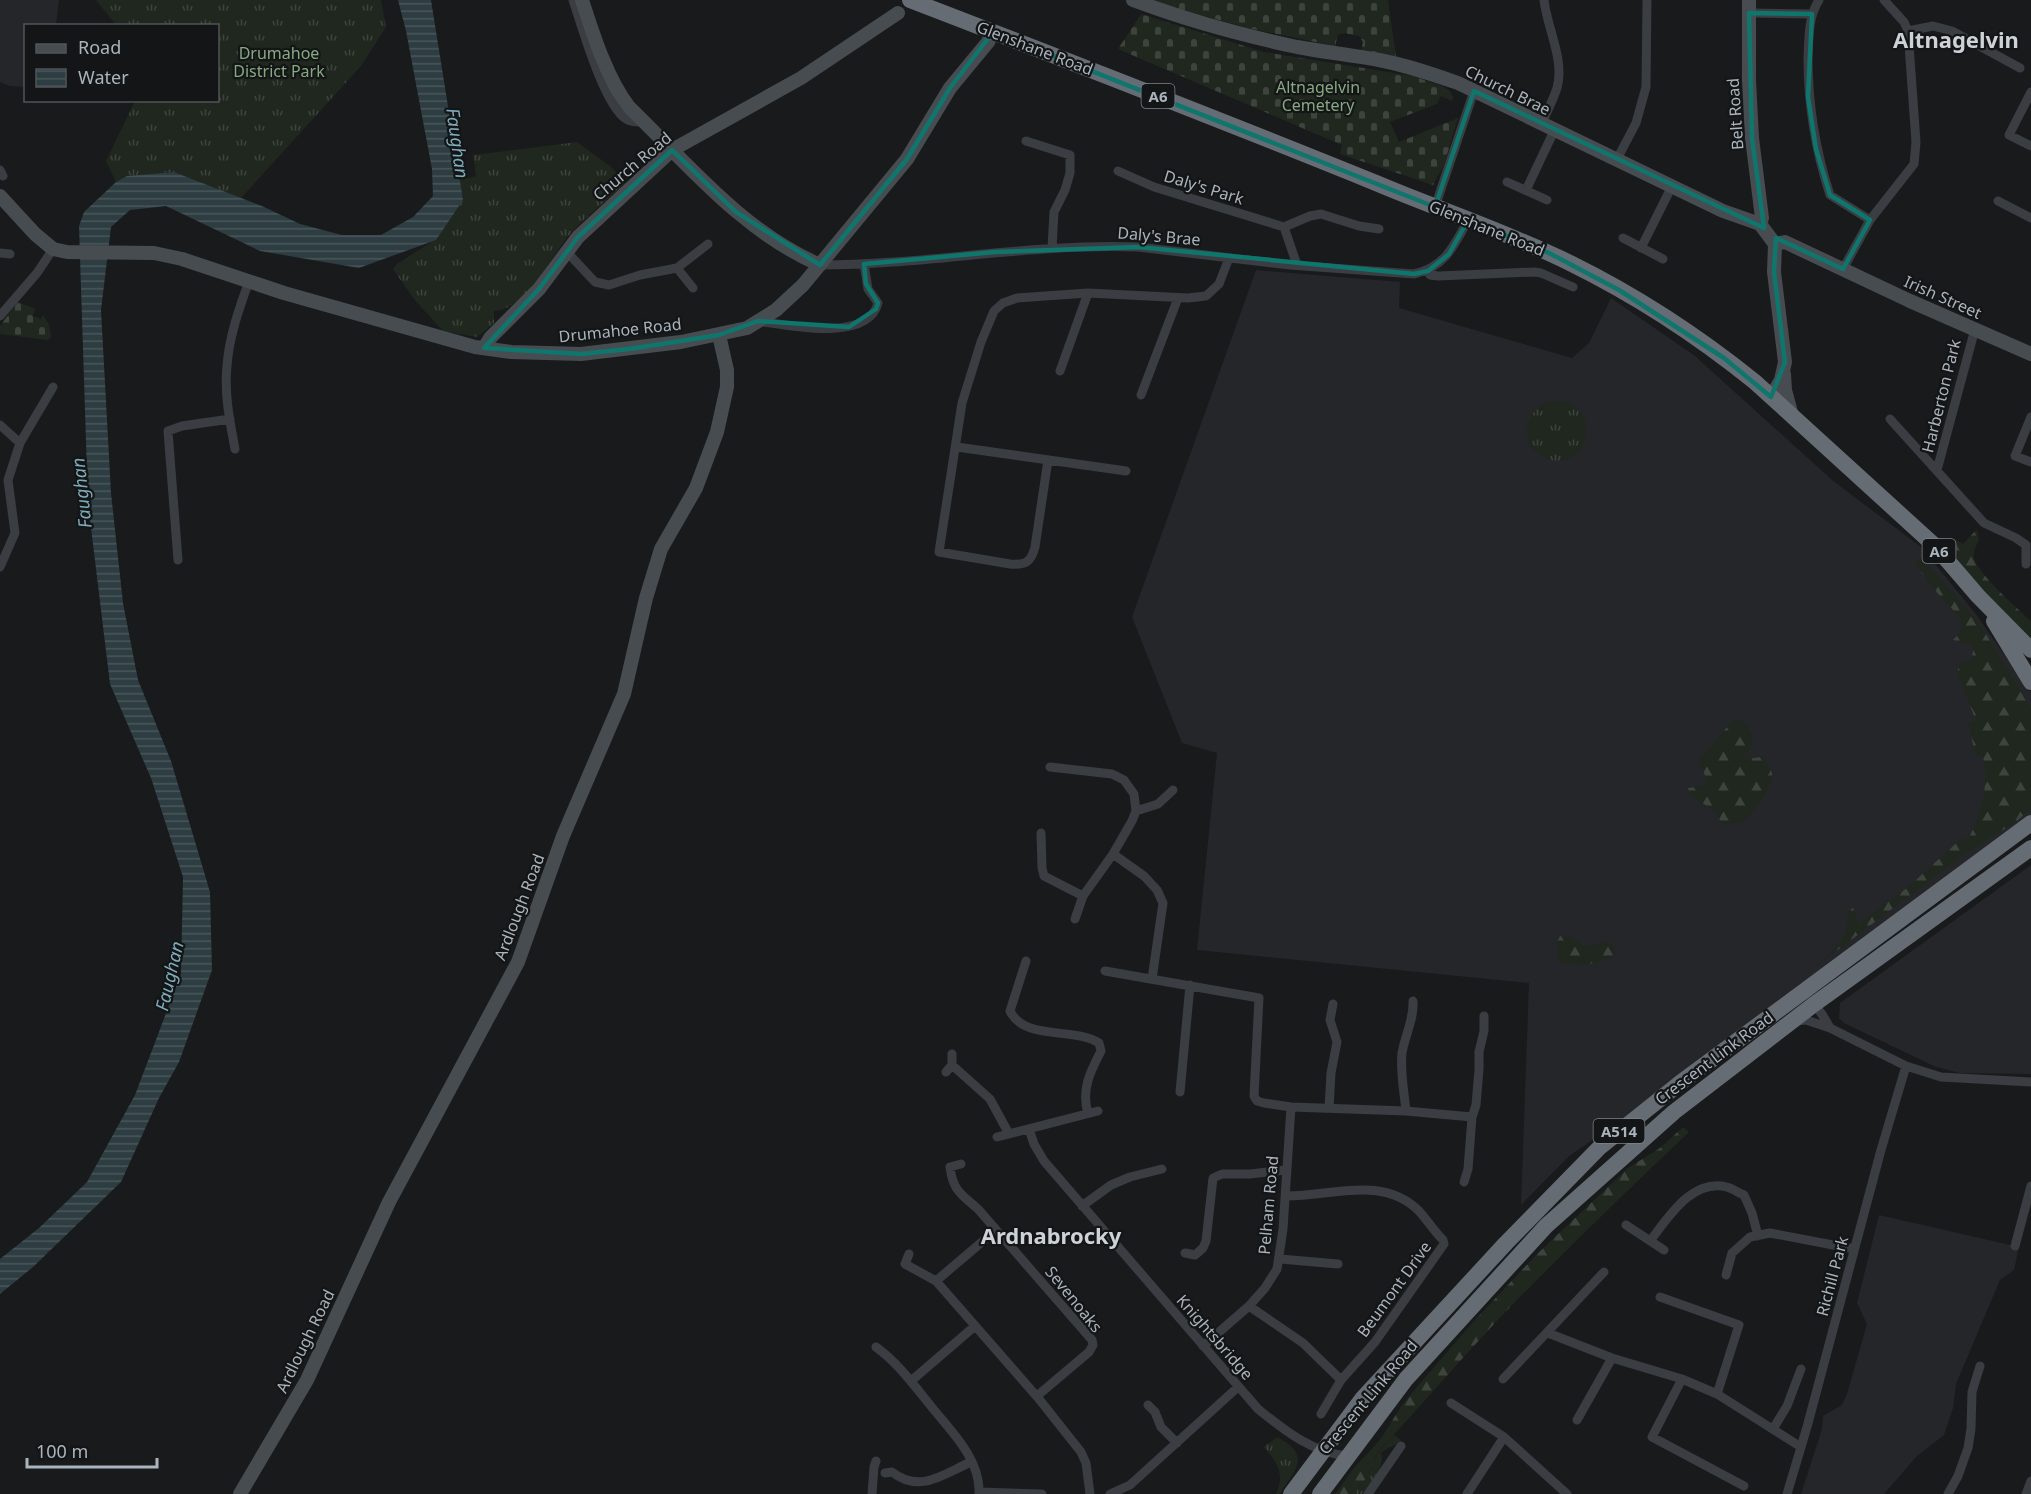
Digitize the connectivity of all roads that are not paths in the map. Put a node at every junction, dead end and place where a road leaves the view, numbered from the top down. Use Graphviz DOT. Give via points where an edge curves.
graph roads {
  1 [pos="573,0"];
  2 [pos="582,0"];
  3 [pos="910,0"];
  4 [pos="1133,0"];
  5 [pos="1544,0"];
  6 [pos="1647,0"];
  7 [pos="1819,0"];
  8 [pos="1884,0"];
  9 [pos="1749,7"];
  10 [pos="898,13"];
  11 [pos="1812,14"];
  12 [pos="1908,31"];
  13 [pos="993,32"];
  14 [pos="2020,68"];
  15 [pos="1474,91"];
  16 [pos="2031,92"];
  17 [pos="614,96"];
  18 [pos="1548,127"];
  19 [pos="1026,141"];
  20 [pos="2031,146"];
  21 [pos="672,150"];
  22 [pos="1616,161"];
  23 [pos="1118,171"];
  24 [pos="1507,182"];
  25 [pos="1672,186"];
  26 [pos="1526,190"];
  27 [pos="0,196"];
  28 [pos="1547,200"];
  29 [pos="1998,201"];
  30 [pos="1436,207"];
  31 [pos="2031,218"];
  32 [pos="1468,220"];
  33 [pos="1870,220"];
  34 [pos="1760,224"];
  35 [pos="1284,227"];
  36 [pos="1379,229"];
  37 [pos="1623,238"];
  38 [pos="708,244"];
  39 [pos="1775,244"];
  40 [pos="1052,248"];
  41 [pos="1641,248"];
  42 [pos="53,249"];
  43 [pos="567,252"];
  44 [pos="1229,258"];
  45 [pos="1663,259"];
  46 [pos="864,264"];
  47 [pos="820,265"];
  48 [pos="1297,266"];
  49 [pos="677,268"];
  50 [pos="1843,270"];
  51 [pos="1428,271"];
  52 [pos="249,281"];
  53 [pos="1574,287"];
  54 [pos="693,288"];
  55 [pos="1088,293"];
  56 [pos="1178,298"];
  57 [pos="0,316"];
  58 [pos="758,321"];
  59 [pos="1975,329"];
  60 [pos="719,335"];
  61 [pos="484,348"];
  62 [pos="2031,354"];
  63 [pos="1060,371"];
  64 [pos="1784,371"];
  65 [pos="53,387"];
  66 [pos="1141,395"];
  67 [pos="1771,397"];
  68 [pos="1792,416"];
  69 [pos="2031,417"];
  70 [pos="230,419"];
  71 [pos="1890,419"];
  72 [pos="0,425"];
  73 [pos="20,444"];
  74 [pos="957,447"];
  75 [pos="235,450"];
  76 [pos="1048,459"];
  77 [pos="2031,462"];
  78 [pos="1937,470"];
  79 [pos="1126,471"];
  80 [pos="2028,543"];
  81 [pos="178,561"];
  82 [pos="2026,564"];
  83 [pos="0,567"];
  84 [pos="1978,596"];
  85 [pos="2031,650"];
  86 [pos="2031,682"];
  87 [pos="1050,767"];
  88 [pos="1173,790"];
  89 [pos="1136,811"];
  90 [pos="2031,823"];
  91 [pos="1041,833"];
  92 [pos="2031,848"];
  93 [pos="1113,854"];
  94 [pos="1083,896"];
  95 [pos="1075,919"];
  96 [pos="1026,962"];
  97 [pos="1105,971"];
  98 [pos="1152,979"];
  99 [pos="1190,985"];
  100 [pos="1794,997"];
  101 [pos="1413,1001"];
  102 [pos="1333,1004"];
  103 [pos="1813,1005"];
  104 [pos="1484,1016"];
  105 [pos="1793,1021"];
  106 [pos="1830,1029"];
  107 [pos="952,1054"];
  108 [pos="1906,1066"];
  109 [pos="2031,1082"];
  110 [pos="1180,1092"];
  111 [pos="1291,1107"];
  112 [pos="1329,1108"];
  113 [pos="1406,1111"];
  114 [pos="1472,1117"];
  115 [pos="1029,1129"];
  116 [pos="1009,1134"];
  117 [pos="997,1137"];
  118 [pos="961,1164"];
  119 [pos="1286,1170"];
  120 [pos="1464,1182"];
  121 [pos="1155,1183"];
  122 [pos="2031,1186"];
  123 [pos="1285,1196"];
  124 [pos="1082,1206"];
  125 [pos="1626,1225"];
  126 [pos="996,1230"];
  127 [pos="1758,1236"];
  128 [pos="1650,1241"];
  129 [pos="2015,1246"];
  130 [pos="1854,1249"];
  131 [pos="1664,1250"];
  132 [pos="1185,1253"];
  133 [pos="909,1254"];
  134 [pos="1280,1259"];
  135 [pos="1338,1264"];
  136 [pos="1604,1272"];
  137 [pos="1726,1275"];
  138 [pos="936,1281"];
  139 [pos="1660,1297"];
  140 [pos="1249,1306"];
  141 [pos="975,1326"];
  142 [pos="1548,1333"];
  143 [pos="1203,1346"];
  144 [pos="876,1347"];
  145 [pos="1612,1358"];
  146 [pos="1980,1366"];
  147 [pos="1801,1369"];
  148 [pos="1503,1379"];
  149 [pos="1682,1379"];
  150 [pos="1341,1380"];
  151 [pos="911,1381"];
  152 [pos="1238,1387"];
  153 [pos="1717,1394"];
  154 [pos="1036,1396"];
  155 [pos="1451,1403"];
  156 [pos="1148,1405"];
  157 [pos="1321,1414"];
  158 [pos="1577,1420"];
  159 [pos="1773,1429"];
  160 [pos="1504,1437"];
  161 [pos="1177,1443"];
  162 [pos="1401,1446"];
  163 [pos="1801,1447"];
  164 [pos="1323,1452"];
  165 [pos="1348,1456"];
  166 [pos="876,1461"];
  167 [pos="971,1462"];
  168 [pos="885,1473"];
  169 [pos="2031,1482"];
  170 [pos="1744,1486"];
  171 [pos="979,1493"];
  172 [pos="240,1494"];
  173 [pos="872,1494"];
  174 [pos="1042,1494"];
  175 [pos="1090,1494"];
  176 [pos="1110,1494"];
  177 [pos="1291,1494"];
  178 [pos="1320,1494"];
  179 [pos="1368,1494"];
  180 [pos="1467,1494"];
  181 [pos="1568,1494"];
  182 [pos="1787,1494"];
  183 [pos="1948,1494"];
  184 [pos="2026,1494"];
  1 -- 17 [label="street"];
  2 -- 17 [label="street"];
  3 -- 13 [label="highway, Glenshane Road / A6"];
  4 -- 15 [label="street, Church Brae" via="1236,33 1421,69"];
  5 -- 18 [label="street" via="1559,66"];
  6 -- 22 [label="street" via="1647,87 1636,123"];
  7 -- 11 [label="street"];
  8 -- 12 [label="street"];
  9 -- 11 [label="street"];
  9 -- 34 [label="street, Belt Road" via="1749,80"];
  10 -- 21 [label="street, Church Road" via="801,78"];
  11 -- 33 [label="street" via="1808,97 1819,158 1830,195"];
  12 -- 14 [label="street" via="1933,26 1952,31"];
  12 -- 33 [label="street" via="1914,164"];
  13 -- 30 [label="highway, Glenshane Road / A6"];
  13 -- 47 [label="street, Drumahoe Road" via="950,88 907,159"];
  15 -- 18 [label="street, Church Brae"];
  15 -- 30 [label="street"];
  16 -- 20 [label="street" via="2009,135"];
  17 -- 21 [label="street"];
  18 -- 22 [label="street, Church Brae"];
  18 -- 26 [label="street"];
  19 -- 40 [label="street" via="1070,155 1070,173 1054,212"];
  21 -- 43 [label="street, Church Road" via="596,218"];
  21 -- 47 [label="street" via="736,212"];
  22 -- 25 [label="street, Church Brae"];
  23 -- 35 [label="street, Daly's Park" via="1154,188"];
  24 -- 26 [label="street"];
  25 -- 34 [label="street, Church Brae"];
  25 -- 41 [label="street"];
  26 -- 28 [label="street"];
  27 -- 42 [label="street"];
  29 -- 31 [label="street"];
  30 -- 32 [label="highway, Glenshane Road / A6"];
  32 -- 51 [label="street" via="1449,254"];
  32 -- 67 [label="highway, Glenshane Road / A6" via="1572,264 1619,290 1724,358"];
  33 -- 50 [label="street"];
  34 -- 39 [label="street"];
  35 -- 36 [label="street" via="1321,214"];
  35 -- 48 [label="street"];
  37 -- 41 [label="street"];
  38 -- 49 [label="street"];
  39 -- 50 [label="street" via="1785,242"];
  39 -- 64 [label="street"];
  40 -- 44 [label="street, Daly's Brae" via="1138,247"];
  40 -- 46 [label="street, Daly's Brae"];
  41 -- 45 [label="street"];
  42 -- 52 [label="street, Drumahoe Road" via="163,255"];
  42 -- 57 [label="street"];
  43 -- 49 [label="street" via="595,282 603,285"];
  43 -- 61 [label="street, Church Road" via="539,289"];
  44 -- 48 [label="street, Daly's Brae"];
  44 -- 56 [label="street" via="1219,284 1206,296"];
  46 -- 47 [label="street, Daly's Brae"];
  46 -- 58 [label="street" via="868,289 878,303 857,324 818,328"];
  47 -- 58 [label="street, Drumahoe Road" via="776,310"];
  48 -- 51 [label="street, Daly's Brae" via="1402,274"];
  49 -- 54 [label="street"];
  50 -- 59 [label="street, Irish Street"];
  51 -- 53 [label="street, Daly's Brae" via="1438,276 1534,272"];
  52 -- 61 [label="street, Drumahoe Road"];
  52 -- 70 [label="street" via="235,319 227,367"];
  55 -- 56 [label="street"];
  55 -- 63 [label="street"];
  55 -- 74 [label="street" via="1017,298 994,311 962,403"];
  56 -- 66 [label="street"];
  58 -- 60 [label="street, Drumahoe Road"];
  59 -- 62 [label="street, Irish Street"];
  59 -- 78 [label="street, Harberton Park"];
  60 -- 61 [label="street, Drumahoe Road" via="581,354"];
  60 -- 172 [label="street, Ardlough Road" via="728,370 717,432 696,488 661,549 624,693 563,836 518,962 389,1202 307,1380"];
  64 -- 67 [label="street"];
  64 -- 68 [label="street"];
  65 -- 73 [label="street"];
  67 -- 68 [label="highway, Glenshane Road / A6"];
  68 -- 84 [label="highway, Glenshane Road / A6" via="1935,546"];
  69 -- 77 [label="street" via="2015,456"];
  70 -- 75 [label="street"];
  70 -- 81 [label="street" via="168,430"];
  71 -- 78 [label="street, Harberton Park"];
  72 -- 73 [label="street"];
  73 -- 83 [label="street" via="8,480 15,532"];
  74 -- 76 [label="street"];
  74 -- 76 [label="street" via="939,552 1010,564 1033,557"];
  76 -- 79 [label="street"];
  78 -- 80 [label="street, Harberton Park" via="1984,523"];
  80 -- 82 [label="street, Harberton Park"];
  84 -- 85 [label="highway, Glenshane Road / A6"];
  84 -- 86 [label="highway, Glenshane Road / A6"];
  87 -- 89 [label="street" via="1112,774 1124,780 1134,794"];
  88 -- 89 [label="street" via="1158,804"];
  89 -- 93 [label="street"];
  90 -- 100 [label="highway, Crescent Link Road / A514"];
  91 -- 94 [label="street" via="1044,876"];
  92 -- 103 [label="highway, Crescent Link Road / A514"];
  93 -- 94 [label="street"];
  93 -- 98 [label="street" via="1144,876 1163,903"];
  94 -- 95 [label="street"];
  96 -- 115 [label="street" via="1010,1011 1012,1016 1023,1026 1090,1037 1099,1043 1101,1051 1088,1076 1084,1101 1093,1112"];
  97 -- 98 [label="street"];
  98 -- 99 [label="street"];
  99 -- 110 [label="street"];
  99 -- 111 [label="street" via="1259,998 1254,1096 1257,1101"];
  100 -- 103 [label="street"];
  100 -- 164 [label="highway, Crescent Link Road / A514" via="1680,1083 1580,1166 1421,1332 1362,1399"];
  101 -- 113 [label="street" via="1401,1062"];
  102 -- 112 [label="street" via="1330,1020 1337,1042"];
  103 -- 105 [label="highway, Crescent Link Road / A514"];
  103 -- 106 [label="street"];
  104 -- 114 [label="street"];
  105 -- 106 [label="street" via="1806,1020"];
  105 -- 165 [label="highway, Crescent Link Road / A514" via="1674,1112 1546,1226 1406,1379"];
  106 -- 108 [label="street"];
  107 -- 116 [label="street" via="949,1069 990,1099"];
  108 -- 109 [label="street" via="1941,1077"];
  108 -- 130 [label="street, Richill Park"];
  111 -- 112 [label="street"];
  111 -- 119 [label="street, Pelham Road"];
  112 -- 113 [label="street"];
  113 -- 114 [label="street"];
  114 -- 120 [label="street"];
  115 -- 116 [label="street"];
  115 -- 124 [label="street, Knightsbridge" via="1039,1156"];
  116 -- 117 [label="street"];
  118 -- 126 [label="street, Sevenoaks" via="950,1167 952,1182"];
  119 -- 123 [label="street, Pelham Road"];
  119 -- 132 [label="street" via="1213,1178 1206,1241 1195,1255"];
  121 -- 124 [label="street" via="1157,1171 1130,1177"];
  122 -- 129 [label="street"];
  123 -- 134 [label="street, Pelham Road"];
  123 -- 150 [label="street, Beumont Drive" via="1375,1190 1418,1210 1443,1240 1442,1249 1376,1342"];
  124 -- 143 [label="street, Knightsbridge"];
  125 -- 128 [label="street"];
  126 -- 138 [label="street"];
  126 -- 154 [label="street, Sevenoaks" via="1092,1340 1089,1352"];
  127 -- 128 [label="street" via="1744,1195 1719,1186 1701,1189 1677,1206"];
  127 -- 130 [label="street" via="1770,1233"];
  127 -- 137 [label="street" via="1750,1237 1732,1253"];
  128 -- 131 [label="street"];
  130 -- 163 [label="street, Richill Park"];
  133 -- 138 [label="street" via="905,1264"];
  134 -- 135 [label="street"];
  134 -- 140 [label="street, Pelham Road" via="1269,1283"];
  136 -- 142 [label="street"];
  138 -- 141 [label="street"];
  139 -- 153 [label="street" via="1739,1325"];
  140 -- 143 [label="street, Pelham Road"];
  140 -- 150 [label="street" via="1303,1343"];
  141 -- 151 [label="street"];
  141 -- 154 [label="street"];
  142 -- 145 [label="street"];
  142 -- 148 [label="street"];
  143 -- 152 [label="street, Knightsbridge"];
  144 -- 151 [label="street"];
  145 -- 149 [label="street"];
  145 -- 158 [label="street"];
  146 -- 183 [label="street" via="1972,1392 1971,1429 1965,1456"];
  147 -- 159 [label="street"];
  149 -- 153 [label="street"];
  149 -- 170 [label="street" via="1652,1437"];
  150 -- 157 [label="street, Beumont Drive"];
  151 -- 167 [label="street" via="960,1442"];
  152 -- 161 [label="street"];
  152 -- 164 [label="street, Knightsbridge" via="1264,1414"];
  153 -- 159 [label="street"];
  154 -- 175 [label="street" via="1081,1452"];
  155 -- 160 [label="street"];
  156 -- 161 [label="street" via="1161,1427"];
  159 -- 163 [label="street"];
  160 -- 180 [label="street"];
  160 -- 181 [label="street"];
  161 -- 176 [label="street" via="1130,1485"];
  162 -- 179 [label="street"];
  163 -- 182 [label="street, Richill Park"];
  164 -- 165 [label="street, Knightsbridge"];
  164 -- 177 [label="highway, Crescent Link Road / A514"];
  165 -- 178 [label="highway, Crescent Link Road / A514"];
  166 -- 173 [label="street"];
  167 -- 168 [label="street" via="922,1484"];
  167 -- 171 [label="street"];
  169 -- 184 [label="street"];
  171 -- 174 [label="street"];
}
